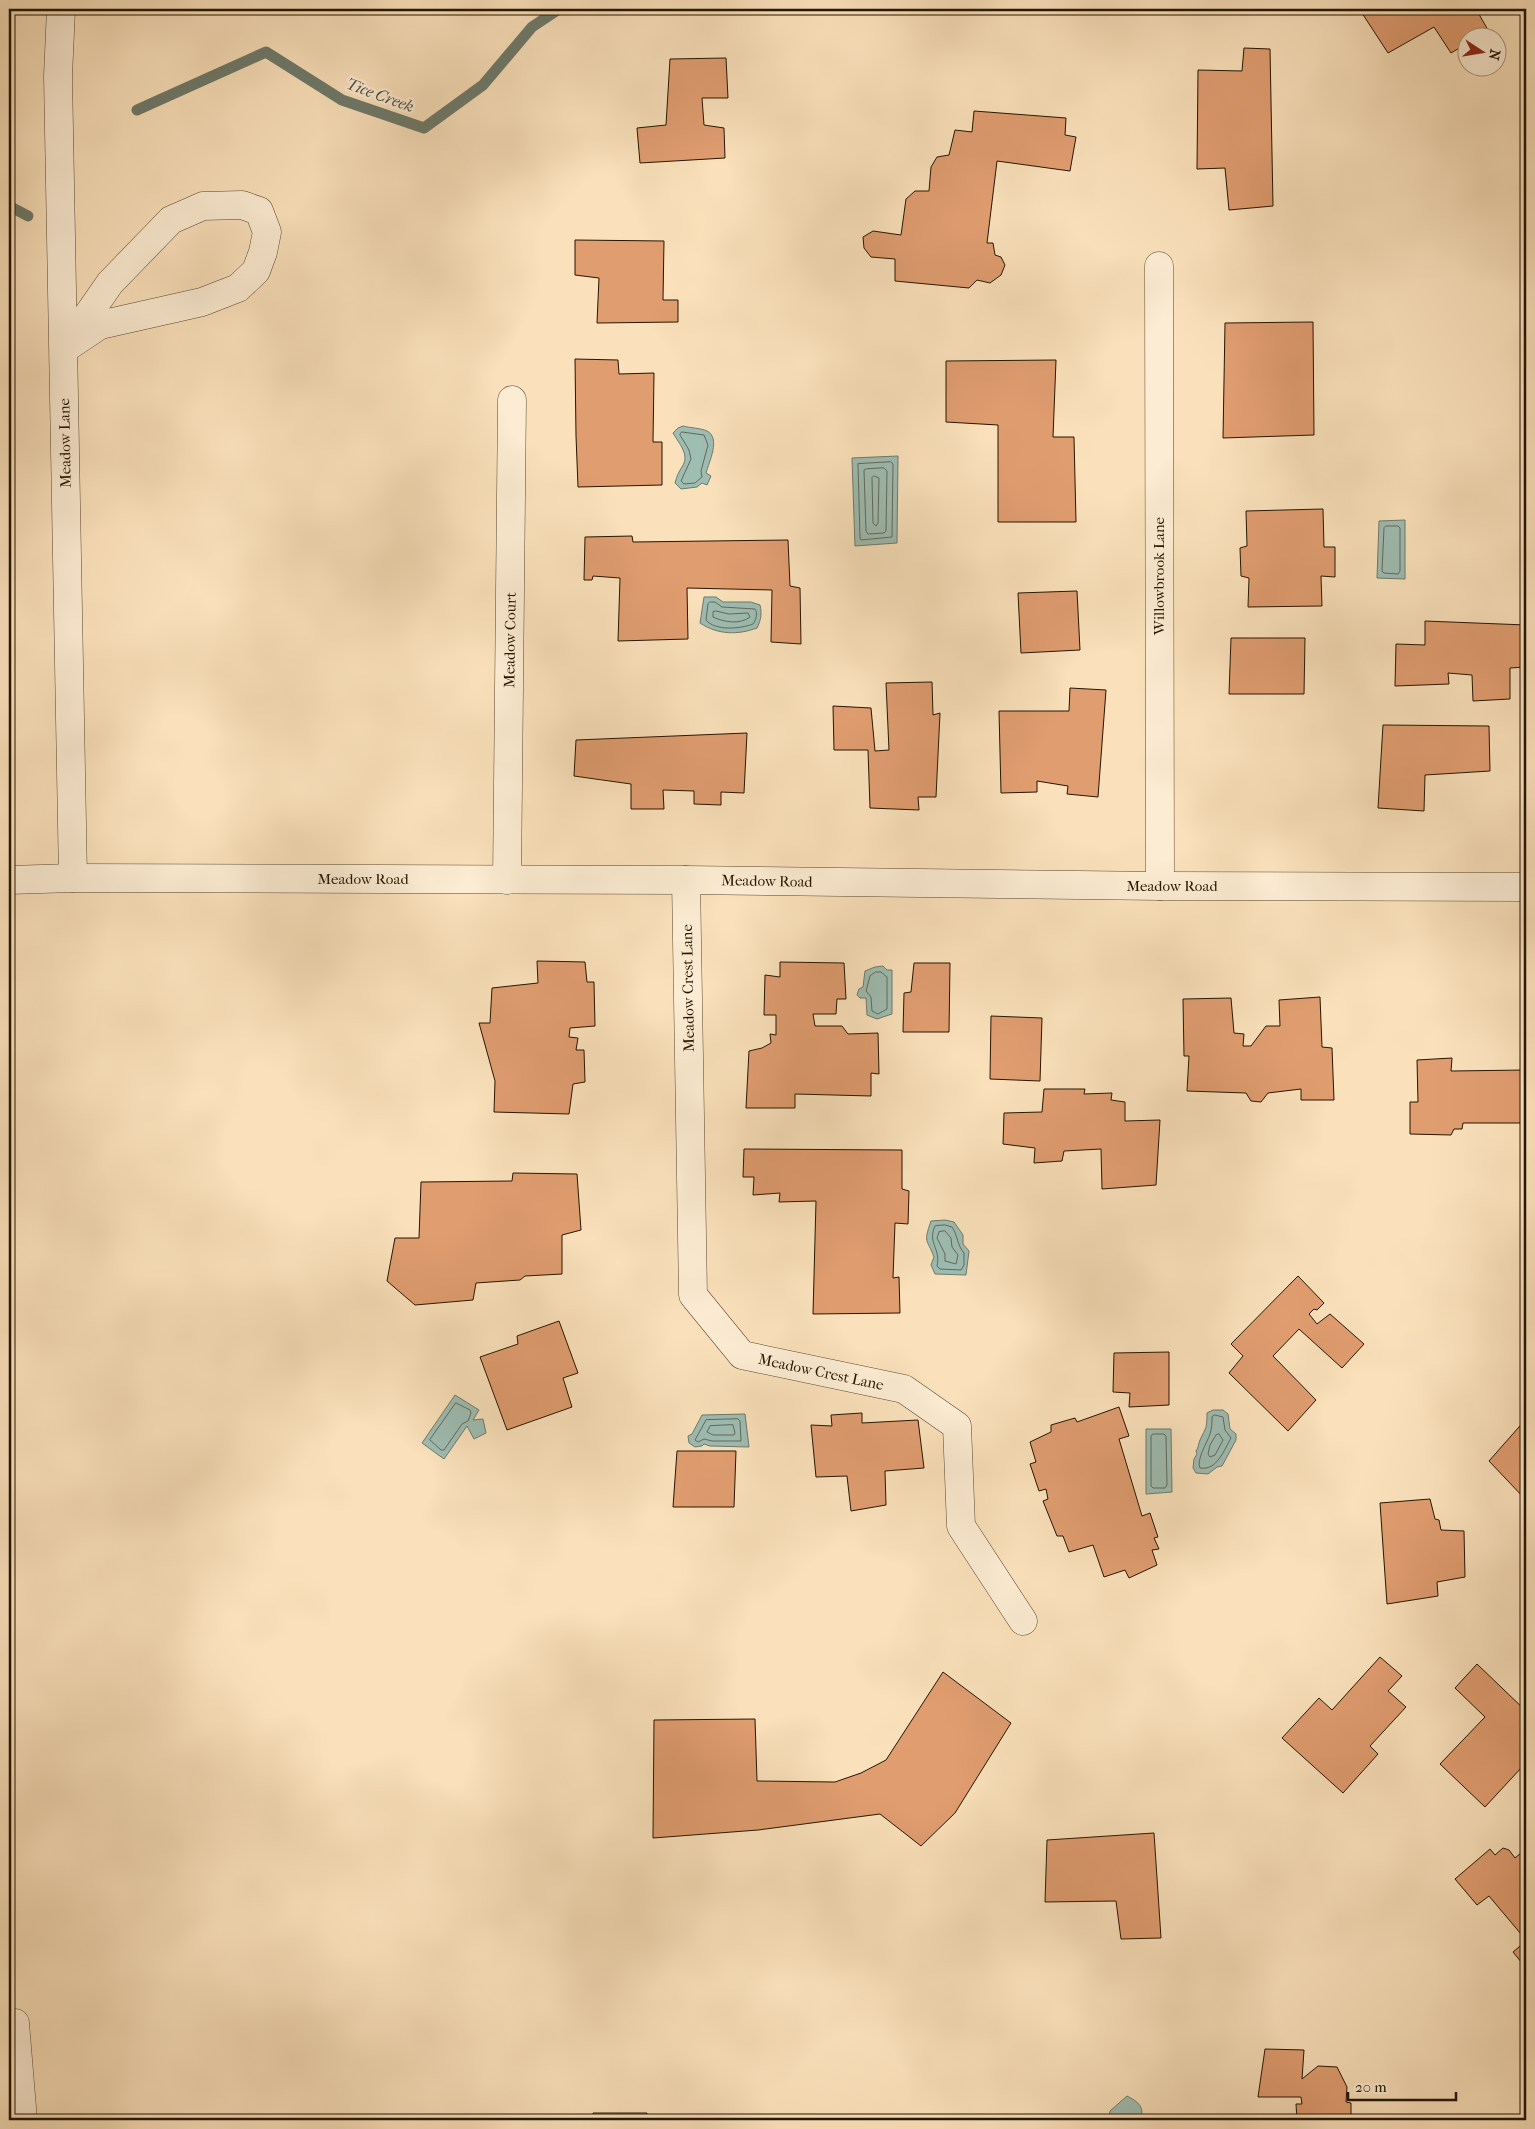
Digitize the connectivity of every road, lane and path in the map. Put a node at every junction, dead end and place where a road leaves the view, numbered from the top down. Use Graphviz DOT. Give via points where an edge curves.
graph roads {
  1 [pos="62,9"];
  2 [pos="1159,266"];
  3 [pos="64,349"];
  4 [pos="512,400"];
  5 [pos="73,878"];
  6 [pos="9,880"];
  7 [pos="508,880"];
  8 [pos="686,880"];
  9 [pos="1160,886"];
  10 [pos="1526,887"];
  11 [pos="1023,1621"];
  12 [pos="15,2023"];
  13 [pos="23,2120"];
  1 -- 3 [label="street, Meadow Lane" via="58,76"];
  2 -- 9 [label="street, Willowbrook Lane"];
  3 -- 3 [label="street" via="110,283 171,220 203,206 242,205 259,211 266,232 263,252 256,271 238,288 202,302 100,325"];
  3 -- 5 [label="street, Meadow Lane"];
  4 -- 7 [label="street, Meadow Court"];
  5 -- 6 [label="street, Meadow Road"];
  5 -- 7 [label="street, Meadow Road"];
  7 -- 8 [label="street, Meadow Road"];
  8 -- 9 [label="street, Meadow Road"];
  8 -- 11 [label="street, Meadow Crest Lane" via="693,1295 742,1355 904,1389 957,1426 961,1526"];
  9 -- 10 [label="street, Meadow Road"];
  12 -- 13 [label="street"];
}
